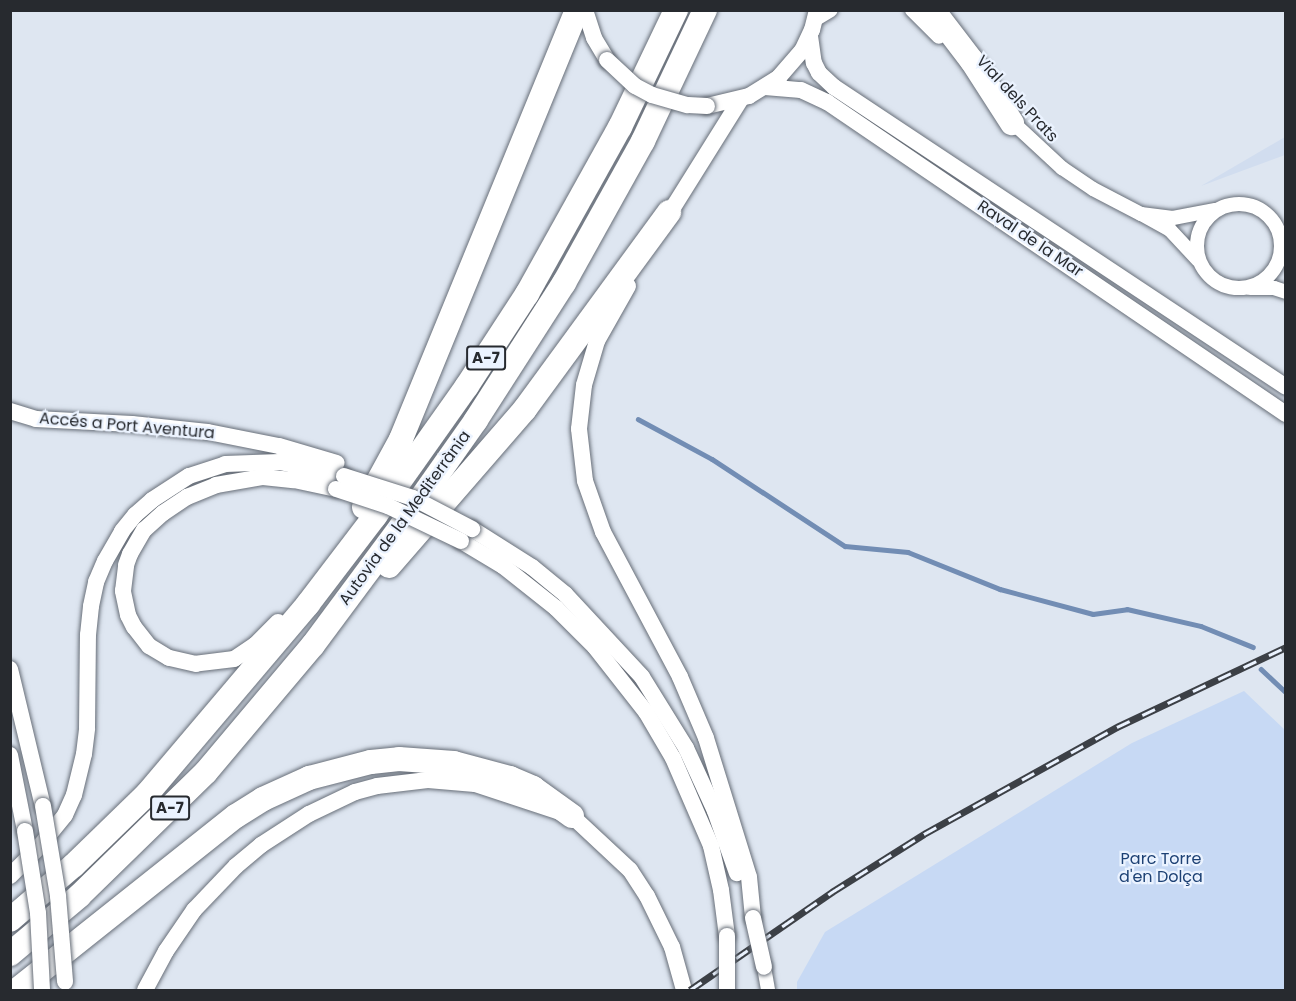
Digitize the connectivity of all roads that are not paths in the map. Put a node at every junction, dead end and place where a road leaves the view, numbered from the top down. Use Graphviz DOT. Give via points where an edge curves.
graph roads {
  1 [pos="577,10"];
  2 [pos="585,10"];
  3 [pos="676,10"];
  4 [pos="705,10"];
  5 [pos="831,10"];
  6 [pos="912,10"];
  7 [pos="933,10"];
  8 [pos="817,15"];
  9 [pos="810,36"];
  10 [pos="765,87"];
  11 [pos="741,99"];
  12 [pos="1012,123"];
  13 [pos="1217,209"];
  14 [pos="669,212"];
  15 [pos="1141,214"];
  16 [pos="1283,254"];
  17 [pos="1199,261"];
  18 [pos="1242,288"];
  19 [pos="1286,292"];
  20 [pos="1286,387"];
  21 [pos="10,411"];
  22 [pos="1286,414"];
  23 [pos="343,477"];
  24 [pos="467,535"];
  25 [pos="278,622"];
  26 [pos="600,641"];
  27 [pos="313,645"];
  28 [pos="10,669"];
  29 [pos="248,674"];
  30 [pos="10,755"];
  31 [pos="572,816"];
  32 [pos="10,876"];
  33 [pos="753,918"];
  34 [pos="10,920"];
  35 [pos="10,954"];
  36 [pos="764,967"];
  37 [pos="65,986"];
  38 [pos="17,990"];
  39 [pos="42,990"];
  40 [pos="145,990"];
  41 [pos="684,990"];
  42 [pos="727,990"];
  43 [pos="768,990"];
  1 -- 25 [label="highway" via="401,440 355,522"];
  2 -- 11 [label="street, bridge" via="594,38 607,60 635,86 688,105"];
  3 -- 29 [label="highway, Autovia de la Mediterrània / A-7" via="582,199 498,339 375,516"];
  4 -- 27 [label="highway, Autovia de la Mediterrània / A-7" via="643,141 564,283 464,438"];
  5 -- 8 [label="street"];
  6 -- 12 [label="street, Vial dels Prats"];
  7 -- 12 [label="highway"];
  8 -- 9 [label="street"];
  9 -- 10 [label="street" via="792,64"];
  9 -- 20 [label="street, Raval de la Mar" via="814,63 834,87"];
  10 -- 11 [label="street"];
  10 -- 22 [label="street, Raval de la Mar" via="801,90 827,102"];
  11 -- 14 [label="street"];
  12 -- 15 [label="street, Vial dels Prats" via="1062,168"];
  13 -- 15 [label="street, Vial dels Prats" via="1173,218"];
  13 -- 16 [label="street, Vial dels Prats" via="1239,203 1260,209 1276,224"];
  13 -- 17 [label="street" via="1198,232"];
  14 -- 27 [label="highway" via="560,365 497,443 342,621"];
  14 -- 33 [label="street" via="597,341 580,406 580,457 603,532 664,645 706,738 749,877"];
  15 -- 17 [label="street, Vial dels Prats" via="1170,230"];
  16 -- 18 [label="street, Vial dels Prats" via="1269,276"];
  17 -- 18 [label="street, Vial dels Prats" via="1215,282"];
  18 -- 19 [label="street, Vial dels Prats"];
  21 -- 23 [label="street, Accés a Port Aventura" via="36,419 208,432 279,446"];
  23 -- 24 [label="street, bridge" via="388,506"];
  23 -- 24 [label="street, bridge" via="413,498"];
  23 -- 25 [label="street" via="263,477 216,485 163,513 144,530 130,554 123,577 128,615 149,646 169,658 208,665 234,659"];
  23 -- 32 [label="street" via="280,462 225,464 181,481 152,500 122,531 96,582 91,606 87,728 74,795 46,839"];
  24 -- 26 [label="street" via="532,567 565,594"];
  25 -- 29 [label="highway" via="251,655"];
  26 -- 33 [label="street" via="642,677 670,719 700,777"];
  26 -- 42 [label="street, bridge" via="669,750 693,801 717,871 727,936"];
  27 -- 35 [label="highway, Autovia de la Mediterrània / A-7" via="207,772 79,896"];
  28 -- 37 [label="street, bridge" via="43,806 58,896"];
  29 -- 34 [label="highway, Autovia de la Mediterrània / A-7" via="140,801"];
  30 -- 39 [label="street, bridge" via="38,913"];
  31 -- 38 [label="highway" via="510,777 454,763 399,759 309,777 236,816"];
  31 -- 40 [label="street" via="502,790 450,781 403,782 355,792 285,828 236,866 179,932"];
  31 -- 41 [label="street" via="630,870 661,922"];
  33 -- 36 [label="street, bridge"];
  36 -- 43 [label="street"];
}
